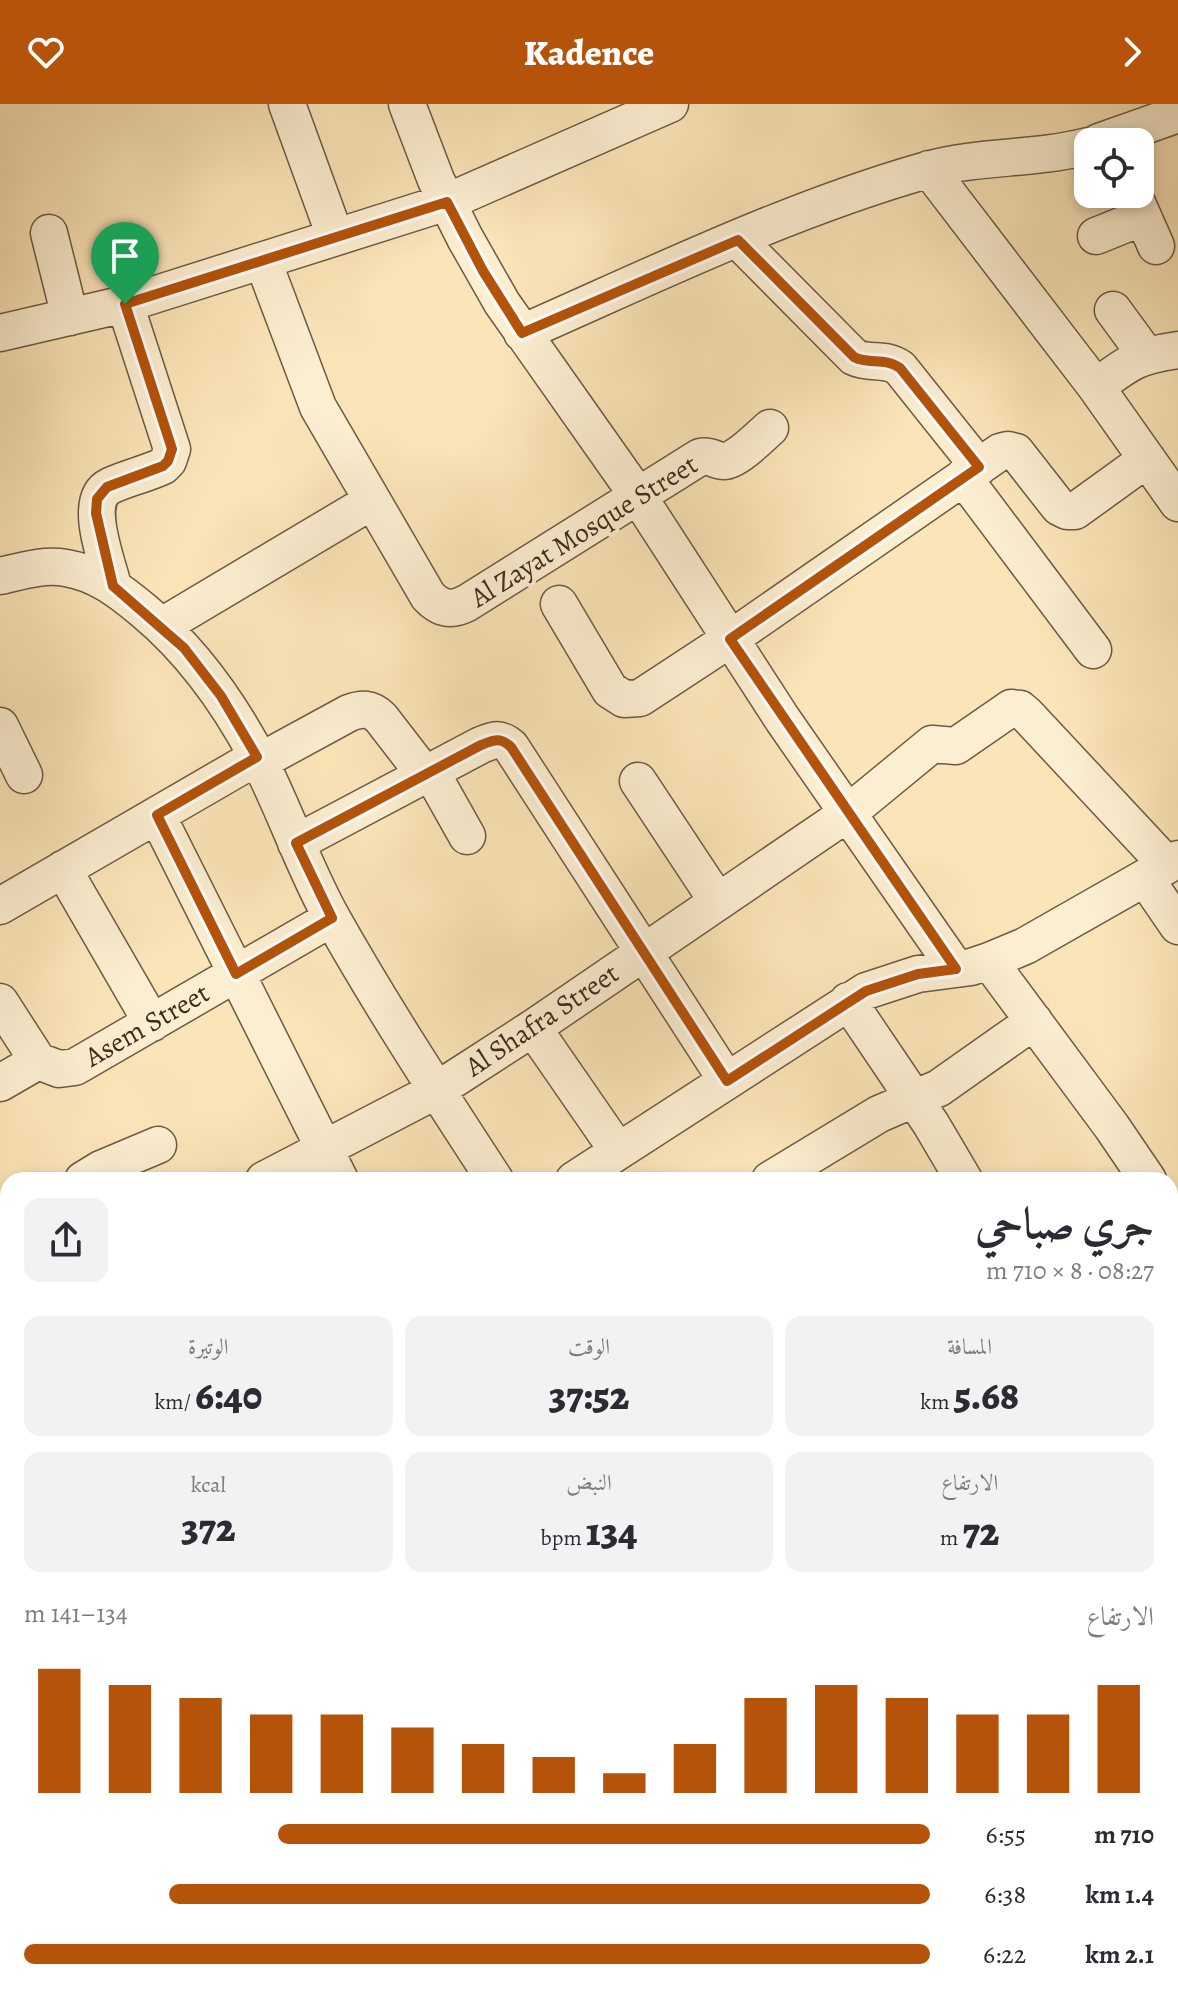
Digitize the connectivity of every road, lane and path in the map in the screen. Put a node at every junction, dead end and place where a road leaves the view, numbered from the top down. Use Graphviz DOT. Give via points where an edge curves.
graph roads {
  1 [pos="287,104"];
  2 [pos="407,104"];
  3 [pos="670,104"];
  4 [pos="1178,114"];
  5 [pos="1140,128"];
  6 [pos="1074,148"];
  7 [pos="929,169"];
  8 [pos="447,202"];
  9 [pos="1144,219"];
  10 [pos="49,233"];
  11 [pos="335,236"];
  12 [pos="1096,236"];
  13 [pos="738,240"];
  14 [pos="263,261"];
  15 [pos="125,304"];
  16 [pos="1113,310"];
  17 [pos="70,317"];
  18 [pos="0,333"];
  19 [pos="522,333"];
  20 [pos="1165,358"];
  21 [pos="1096,387"];
  22 [pos="770,428"];
  23 [pos="1147,459"];
  24 [pos="971,472"];
  25 [pos="638,496"];
  26 [pos="372,501"];
  27 [pos="1178,503"];
  28 [pos="0,576"];
  29 [pos="113,586"];
  30 [pos="559,604"];
  31 [pos="162,626"];
  32 [pos="730,639"];
  33 [pos="1093,650"];
  34 [pos="0,726"];
  35 [pos="258,760"];
  36 [pos="428,773"];
  37 [pos="24,775"];
  38 [pos="638,781"];
  39 [pos="848,813"];
  40 [pos="157,815"];
  41 [pos="467,836"];
  42 [pos="296,843"];
  43 [pos="1163,867"];
  44 [pos="63,869"];
  45 [pos="718,902"];
  46 [pos="0,906"];
  47 [pos="332,918"];
  48 [pos="1178,926"];
  49 [pos="643,953"];
  50 [pos="972,965"];
  51 [pos="236,974"];
  52 [pos="848,1001"];
  53 [pos="0,1002"];
  54 [pos="1034,1021"];
  55 [pos="152,1023"];
  56 [pos="533,1028"];
  57 [pos="38,1061"];
  58 [pos="727,1081"];
  59 [pos="0,1083"];
  60 [pos="437,1090"];
  61 [pos="915,1100"];
  62 [pos="158,1145"];
  63 [pos="618,1151"];
  64 [pos="332,1165"];
  65 [pos="96,1172"];
  66 [pos="300,1172"];
  67 [pos="490,1172"];
  68 [pos="586,1172"];
  69 [pos="783,1172"];
  70 [pos="959,1172"];
  71 [pos="1143,1172"];
  1 -- 11 [label="street"];
  2 -- 8 [label="street"];
  3 -- 8 [label="street"];
  4 -- 5 [label="street"];
  6 -- 7 [label="street"];
  7 -- 13 [label="street" via="798,213"];
  7 -- 21 [label="street"];
  8 -- 11 [label="street"];
  8 -- 19 [label="street"];
  9 -- 12 [label="street"];
  10 -- 17 [label="street"];
  11 -- 14 [label="street"];
  13 -- 19 [label="street"];
  13 -- 24 [label="street" via="854,357 900,368"];
  14 -- 15 [label="street"];
  14 -- 26 [label="street, Al Zayat Mosque Street" via="311,392"];
  15 -- 17 [label="street"];
  15 -- 29 [label="street" via="172,449 163,466 107,487 97,499"];
  16 -- 20 [label="street"];
  17 -- 18 [label="street"];
  19 -- 25 [label="street"];
  20 -- 21 [label="street" via="1136,359"];
  21 -- 23 [label="street"];
  22 -- 25 [label="street, Al Zayat Mosque Street" via="733,460 700,457"];
  23 -- 24 [label="street" via="1075,511 1059,507 1016,452 1000,452"];
  23 -- 27 [label="street"];
  24 -- 32 [label="street"];
  24 -- 33 [label="street"];
  25 -- 26 [label="street, Al Zayat Mosque Street" via="451,609 428,596"];
  25 -- 32 [label="street"];
  26 -- 31 [label="street"];
  28 -- 29 [label="street" via="40,567 65,568"];
  29 -- 31 [label="street"];
  30 -- 32 [label="street" via="610,690 624,699 648,695"];
  31 -- 35 [label="street" via="221,696"];
  32 -- 39 [label="street"];
  34 -- 37 [label="street"];
  35 -- 36 [label="street" via="362,709 376,713"];
  35 -- 40 [label="street"];
  35 -- 42 [label="street"];
  36 -- 41 [label="street"];
  36 -- 42 [label="street"];
  36 -- 49 [label="street" via="481,745 504,741"];
  38 -- 45 [label="street"];
  39 -- 43 [label="street, Al Shafra Street" via="932,744 956,746 1008,710 1020,709"];
  39 -- 45 [label="street, Al Shafra Street"];
  39 -- 50 [label="street"];
  40 -- 44 [label="street"];
  40 -- 51 [label="street"];
  42 -- 47 [label="street"];
  43 -- 48 [label="street"];
  43 -- 50 [label="street" via="1025,946"];
  44 -- 46 [label="street"];
  44 -- 55 [label="street"];
  45 -- 49 [label="street, Al Shafra Street"];
  47 -- 51 [label="street, Asem Street"];
  47 -- 60 [label="street"];
  49 -- 56 [label="street, Al Shafra Street"];
  49 -- 58 [label="street"];
  50 -- 52 [label="street" via="893,981"];
  50 -- 54 [label="street"];
  51 -- 55 [label="street, Asem Street"];
  51 -- 64 [label="street"];
  52 -- 58 [label="street"];
  52 -- 61 [label="street"];
  53 -- 57 [label="street"];
  54 -- 61 [label="street"];
  54 -- 71 [label="street"];
  55 -- 57 [label="street, Asem Street" via="67,1069"];
  56 -- 60 [label="street, Al Shafra Street"];
  56 -- 63 [label="street"];
  57 -- 59 [label="street"];
  58 -- 63 [label="street"];
  60 -- 64 [label="street, Al Shafra Street"];
  60 -- 67 [label="street"];
  61 -- 69 [label="street" via="879,1114"];
  61 -- 70 [label="street"];
  62 -- 65 [label="street"];
  63 -- 68 [label="street"];
  64 -- 66 [label="street, Al Shafra Street"];
}
